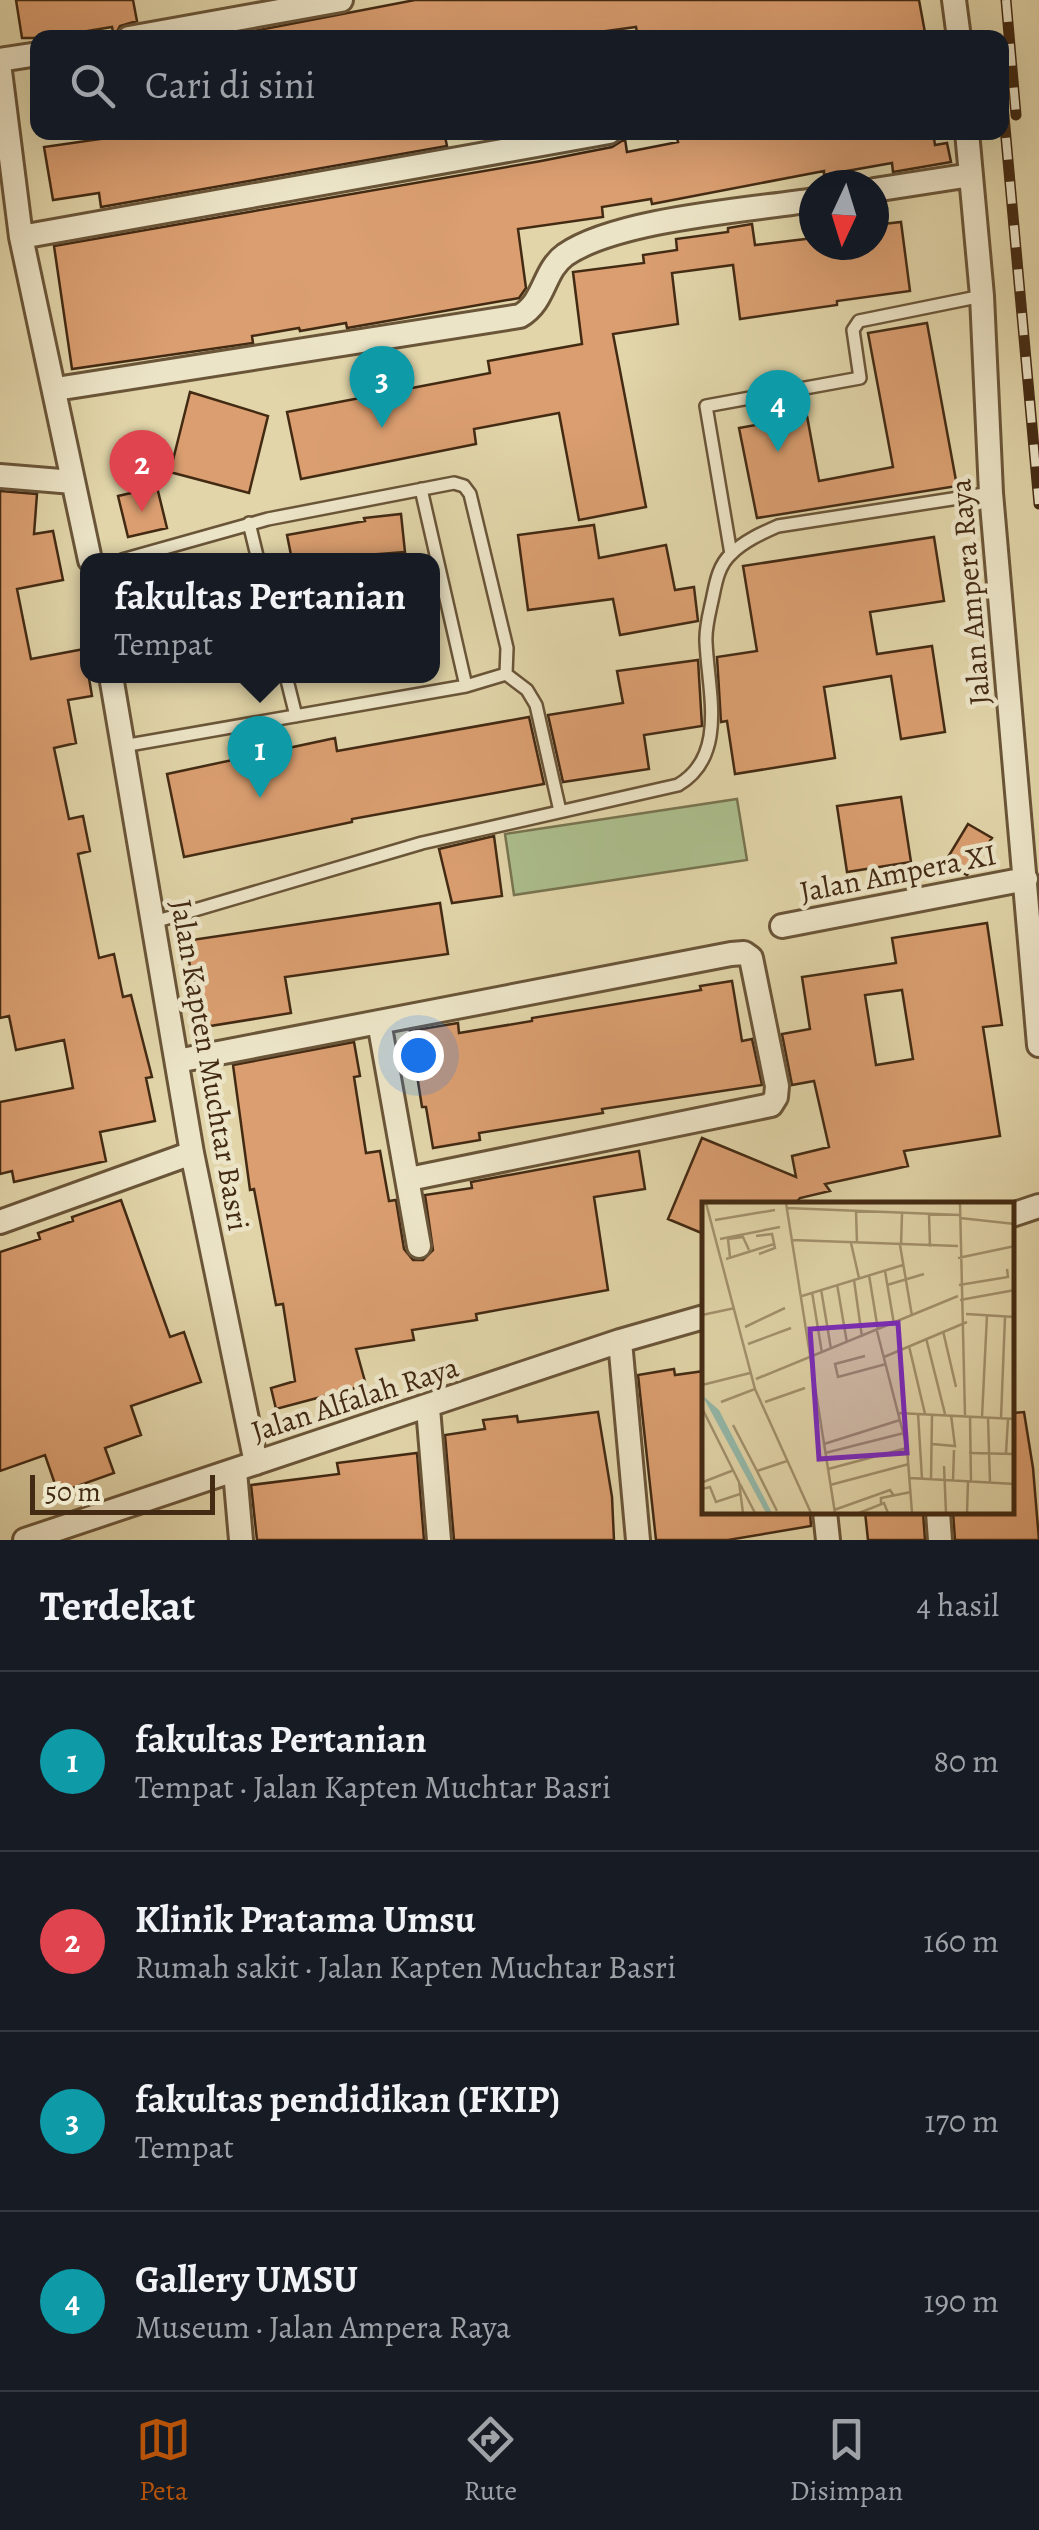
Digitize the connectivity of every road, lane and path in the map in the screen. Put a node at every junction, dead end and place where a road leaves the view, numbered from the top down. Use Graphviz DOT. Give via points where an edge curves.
graph roads {
  1 [pos="341,0"];
  2 [pos="954,0"];
  3 [pos="174,30"];
  4 [pos="957,30"];
  5 [pos="30,55"];
  6 [pos="0,60"];
  7 [pos="0,71"];
  8 [pos="564,140"];
  9 [pos="969,140"];
  10 [pos="971,175"];
  11 [pos="889,188"];
  12 [pos="799,202"];
  13 [pos="21,236"];
  14 [pos="982,296"];
  15 [pos="56,389"];
  16 [pos="0,476"];
  17 [pos="73,482"];
  18 [pos="422,489"];
  19 [pos="990,493"];
  20 [pos="249,524"];
  21 [pos="88,553"];
  22 [pos="147,553"];
  23 [pos="256,553"];
  24 [pos="436,553"];
  25 [pos="731,554"];
  26 [pos="440,570"];
  27 [pos="506,674"];
  28 [pos="112,683"];
  29 [pos="288,683"];
  30 [pos="466,686"];
  31 [pos="296,716"];
  32 [pos="123,746"];
  33 [pos="560,811"];
  34 [pos="1026,879"];
  35 [pos="154,922"];
  36 [pos="782,926"];
  37 [pos="379,1022"];
  38 [pos="1039,1045"];
  39 [pos="178,1062"];
  40 [pos="192,1153"];
  41 [pos="409,1179"];
  42 [pos="1039,1206"];
  43 [pos="1014,1214"];
  44 [pos="0,1222"];
  45 [pos="419,1246"];
  46 [pos="702,1318"];
  47 [pos="620,1341"];
  48 [pos="428,1408"];
  49 [pos="246,1467"];
  50 [pos="825,1515"];
  51 [pos="938,1515"];
  52 [pos="50,1536"];
  53 [pos="25,1540"];
  54 [pos="241,1540"];
  55 [pos="439,1540"];
  56 [pos="638,1540"];
  57 [pos="828,1540"];
  58 [pos="940,1540"];
  1 -- 3 [label="street"];
  2 -- 4 [label="street"];
  5 -- 6 [label="street"];
  7 -- 13 [label="street"];
  8 -- 13 [label="street"];
  9 -- 10 [label="street, Jalan Ampera Raya"];
  10 -- 11 [label="street"];
  10 -- 14 [label="street, Jalan Ampera Raya"];
  12 -- 15 [label="street" via="630,228 581,246 560,258 533,309 520,316"];
  13 -- 15 [label="street"];
  14 -- 19 [label="street, Jalan Ampera Raya"];
  14 -- 25 [label="lane" via="859,321 853,330 860,378 706,406"];
  15 -- 17 [label="street"];
  16 -- 17 [label="street"];
  17 -- 21 [label="street"];
  18 -- 20 [label="lane"];
  18 -- 24 [label="lane"];
  18 -- 27 [label="lane" via="454,483 468,489 507,648"];
  19 -- 25 [label="lane" via="778,526"];
  19 -- 34 [label="street, Jalan Ampera Raya"];
  20 -- 22 [label="lane"];
  20 -- 23 [label="lane"];
  25 -- 33 [label="lane" via="716,578 706,637 711,736 696,775 678,785"];
  26 -- 30 [label="lane"];
  27 -- 30 [label="lane"];
  27 -- 33 [label="lane" via="536,705"];
  28 -- 32 [label="street, Jalan Kapten Muchtar Basri"];
  29 -- 31 [label="lane"];
  30 -- 31 [label="lane"];
  31 -- 32 [label="lane"];
  32 -- 35 [label="street, Jalan Kapten Muchtar Basri"];
  33 -- 35 [label="lane" via="422,843"];
  34 -- 36 [label="street, Jalan Ampera XI"];
  34 -- 38 [label="street, Jalan Ampera Raya"];
  35 -- 39 [label="street, Jalan Kapten Muchtar Basri"];
  37 -- 39 [label="street"];
  37 -- 41 [label="street"];
  37 -- 41 [label="street" via="730,954 744,953 755,967 777,1086 772,1105"];
  39 -- 40 [label="street, Jalan Kapten Muchtar Basri"];
  40 -- 44 [label="street"];
  40 -- 49 [label="street, Jalan Kapten Muchtar Basri"];
  41 -- 45 [label="street"];
  42 -- 43 [label="street"];
  46 -- 47 [label="street, Jalan Alfalah Raya"];
  47 -- 48 [label="street, Jalan Alfalah Raya"];
  47 -- 56 [label="street"];
  48 -- 49 [label="street, Jalan Alfalah Raya"];
  48 -- 55 [label="street"];
  49 -- 52 [label="street, Jalan Alfalah Raya"];
  49 -- 54 [label="street, Jalan Kapten Muchtar Basri"];
  50 -- 57 [label="street"];
  51 -- 58 [label="street"];
  52 -- 53 [label="street, Jalan Alfalah Raya"];
}
